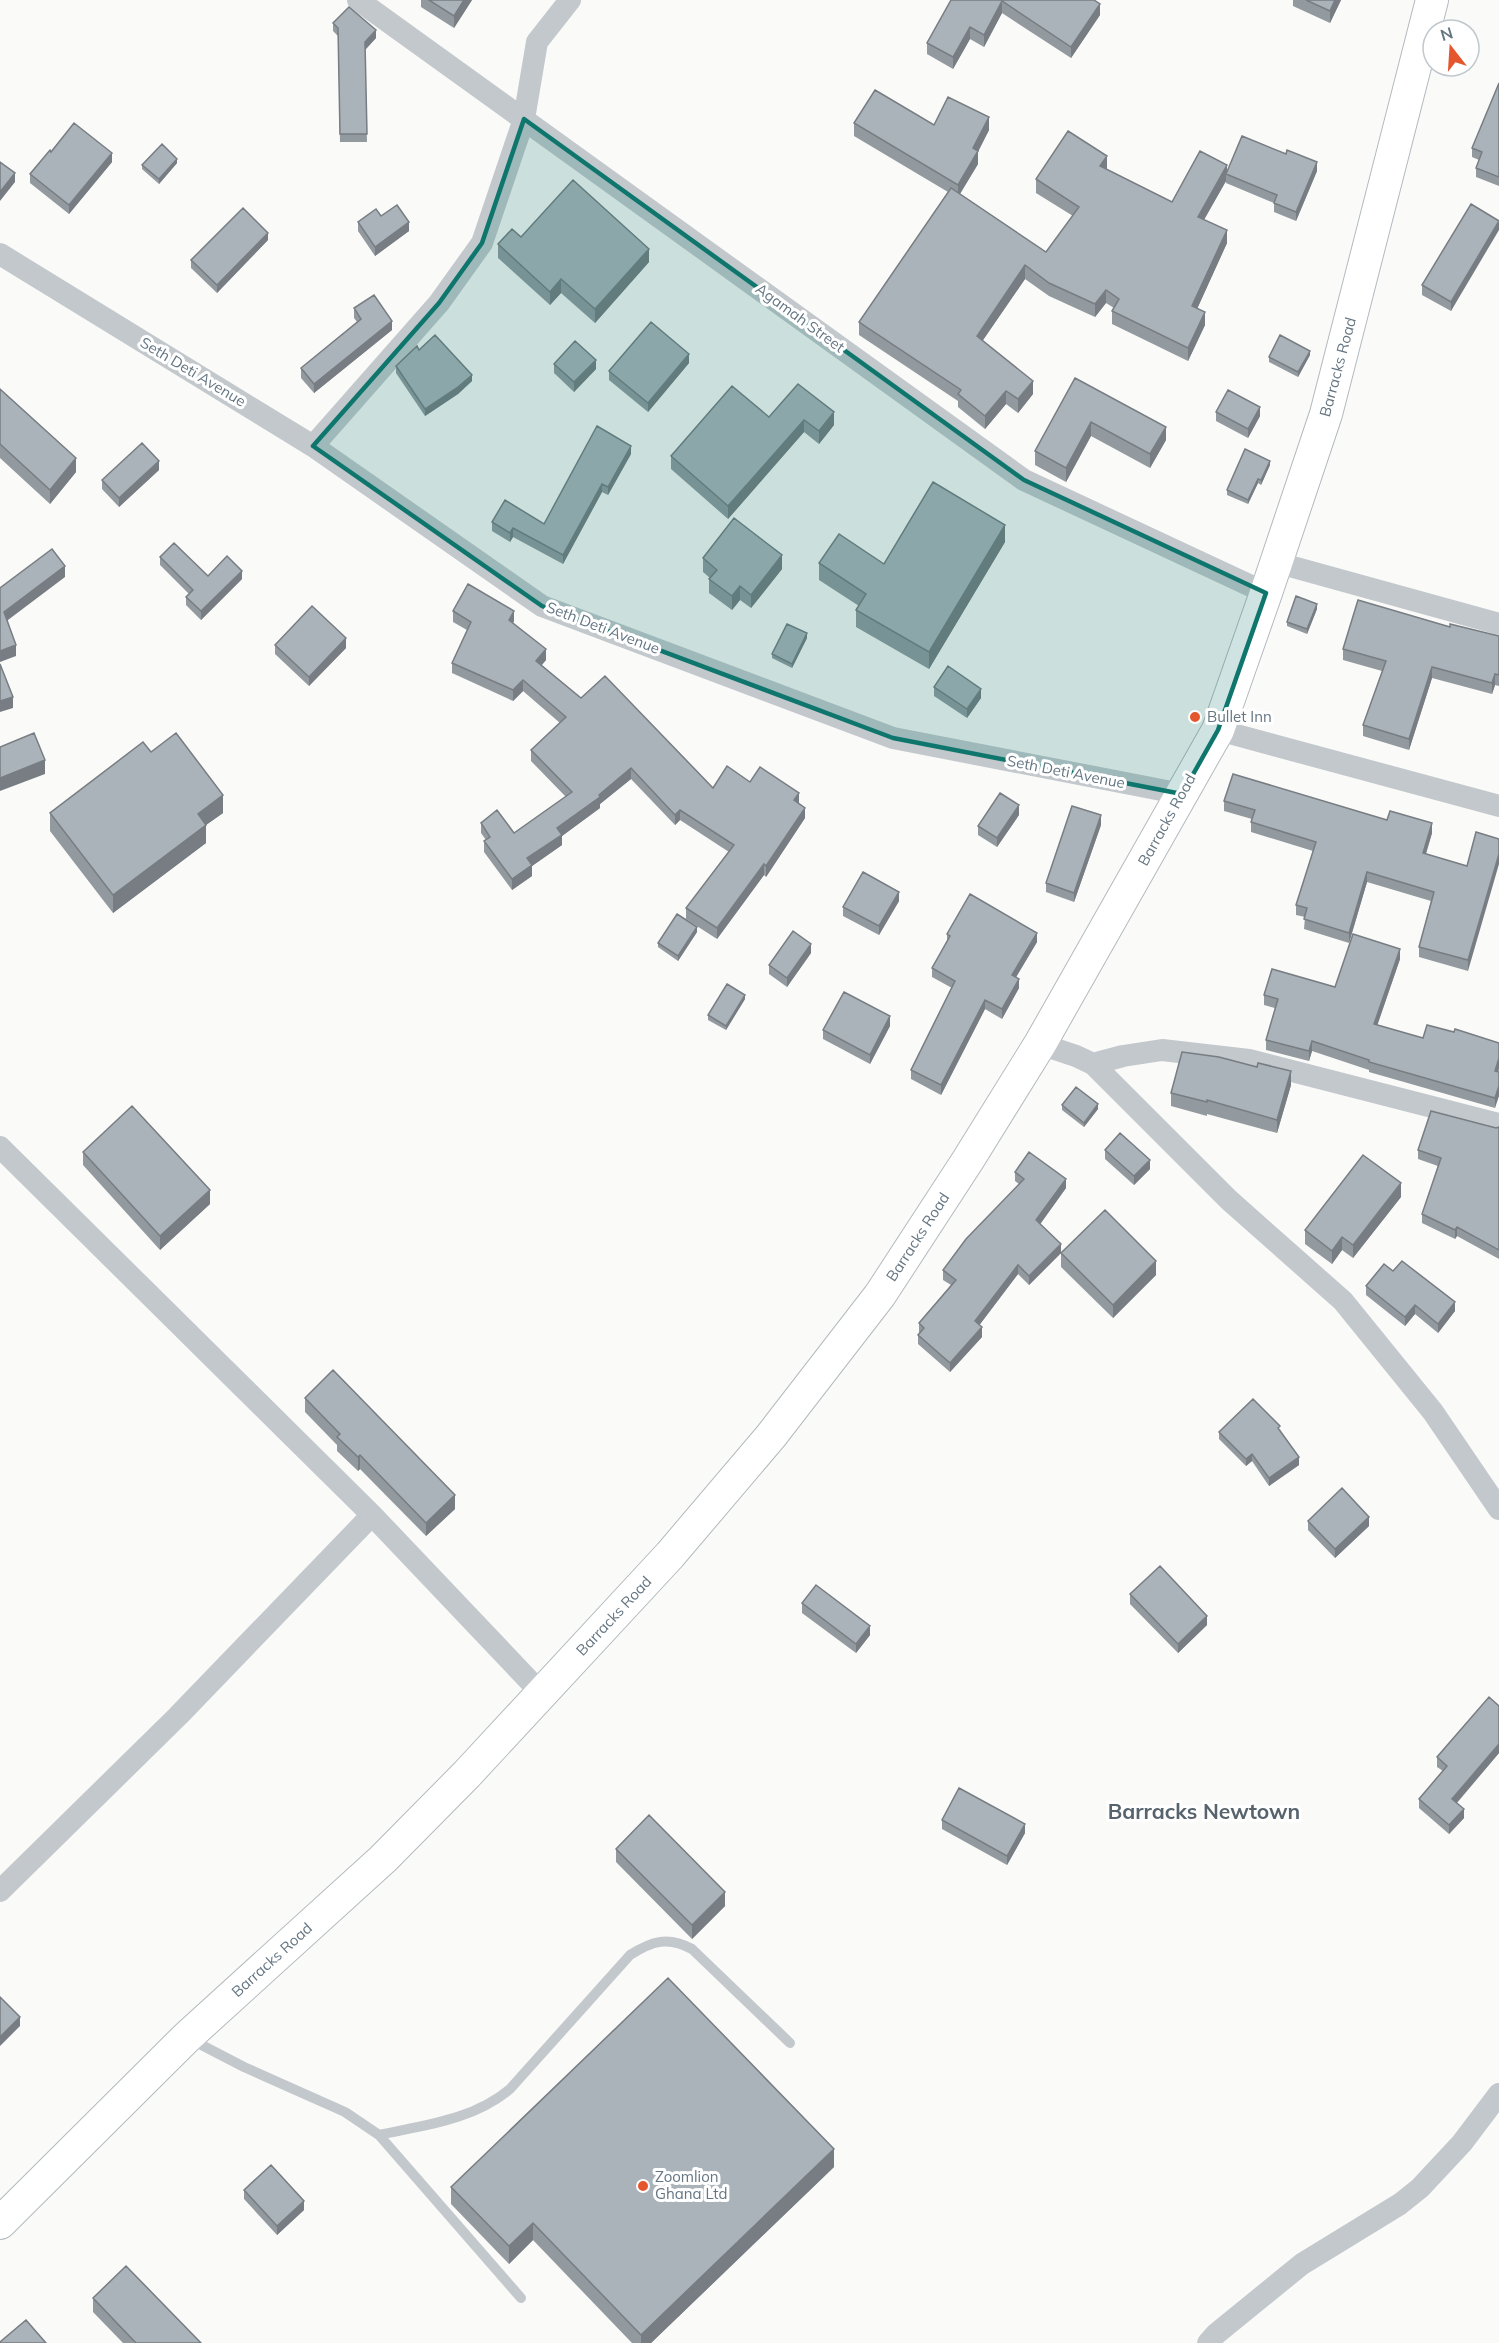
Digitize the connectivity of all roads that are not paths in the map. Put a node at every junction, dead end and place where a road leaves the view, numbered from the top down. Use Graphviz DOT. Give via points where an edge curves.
graph roads {
  1 [pos="358,0"];
  2 [pos="570,0"];
  3 [pos="1432,0"];
  4 [pos="524,119"];
  5 [pos="0,254"];
  6 [pos="313,446"];
  7 [pos="1275,562"];
  8 [pos="1266,593"];
  9 [pos="1499,624"];
  10 [pos="1218,730"];
  11 [pos="1182,794"];
  12 [pos="1499,806"];
  13 [pos="1040,1044"];
  14 [pos="1093,1064"];
  15 [pos="1499,1124"];
  16 [pos="0,1147"];
  17 [pos="1499,1509"];
  18 [pos="372,1515"];
  19 [pos="542,1694"];
  20 [pos="0,1891"];
  21 [pos="187,2037"];
  22 [pos="790,2043"];
  23 [pos="1499,2094"];
  24 [pos="379,2135"];
  25 [pos="0,2223"];
  26 [pos="521,2298"];
  27 [pos="1208,2343"];
  1 -- 4 [label="street, Agamah Street"];
  2 -- 4 [label="street" via="537,42"];
  3 -- 7 [label="street, Barracks Road" via="1326,414"];
  4 -- 6 [label="street" via="482,243 439,303"];
  4 -- 8 [label="street, Agamah Street" via="1024,480"];
  5 -- 6 [label="street, Seth Deti Avenue"];
  6 -- 11 [label="street, Seth Deti Avenue" via="542,606 893,738"];
  7 -- 8 [label="street, Barracks Road"];
  7 -- 9 [label="street"];
  8 -- 10 [label="street, Barracks Road"];
  10 -- 11 [label="street, Barracks Road"];
  10 -- 12 [label="street"];
  11 -- 13 [label="street, Barracks Road"];
  13 -- 14 [label="street"];
  13 -- 19 [label="street, Barracks Road" via="880,1295 746,1466"];
  14 -- 15 [label="street" via="1162,1050 1249,1060"];
  14 -- 17 [label="street" via="1229,1200 1343,1301 1432,1412"];
  16 -- 18 [label="street"];
  18 -- 19 [label="street"];
  18 -- 20 [label="street" via="178,1716"];
  19 -- 21 [label="street, Barracks Road" via="382,1859"];
  21 -- 24 [label="lane" via="345,2112"];
  21 -- 25 [label="street, Barracks Road"];
  22 -- 24 [label="lane" via="692,1949 681,1942 647,1944 630,1955 495,2102 458,2118"];
  23 -- 27 [label="street" via="1462,2143 1420,2188 1302,2264"];
  24 -- 26 [label="lane"];
}
